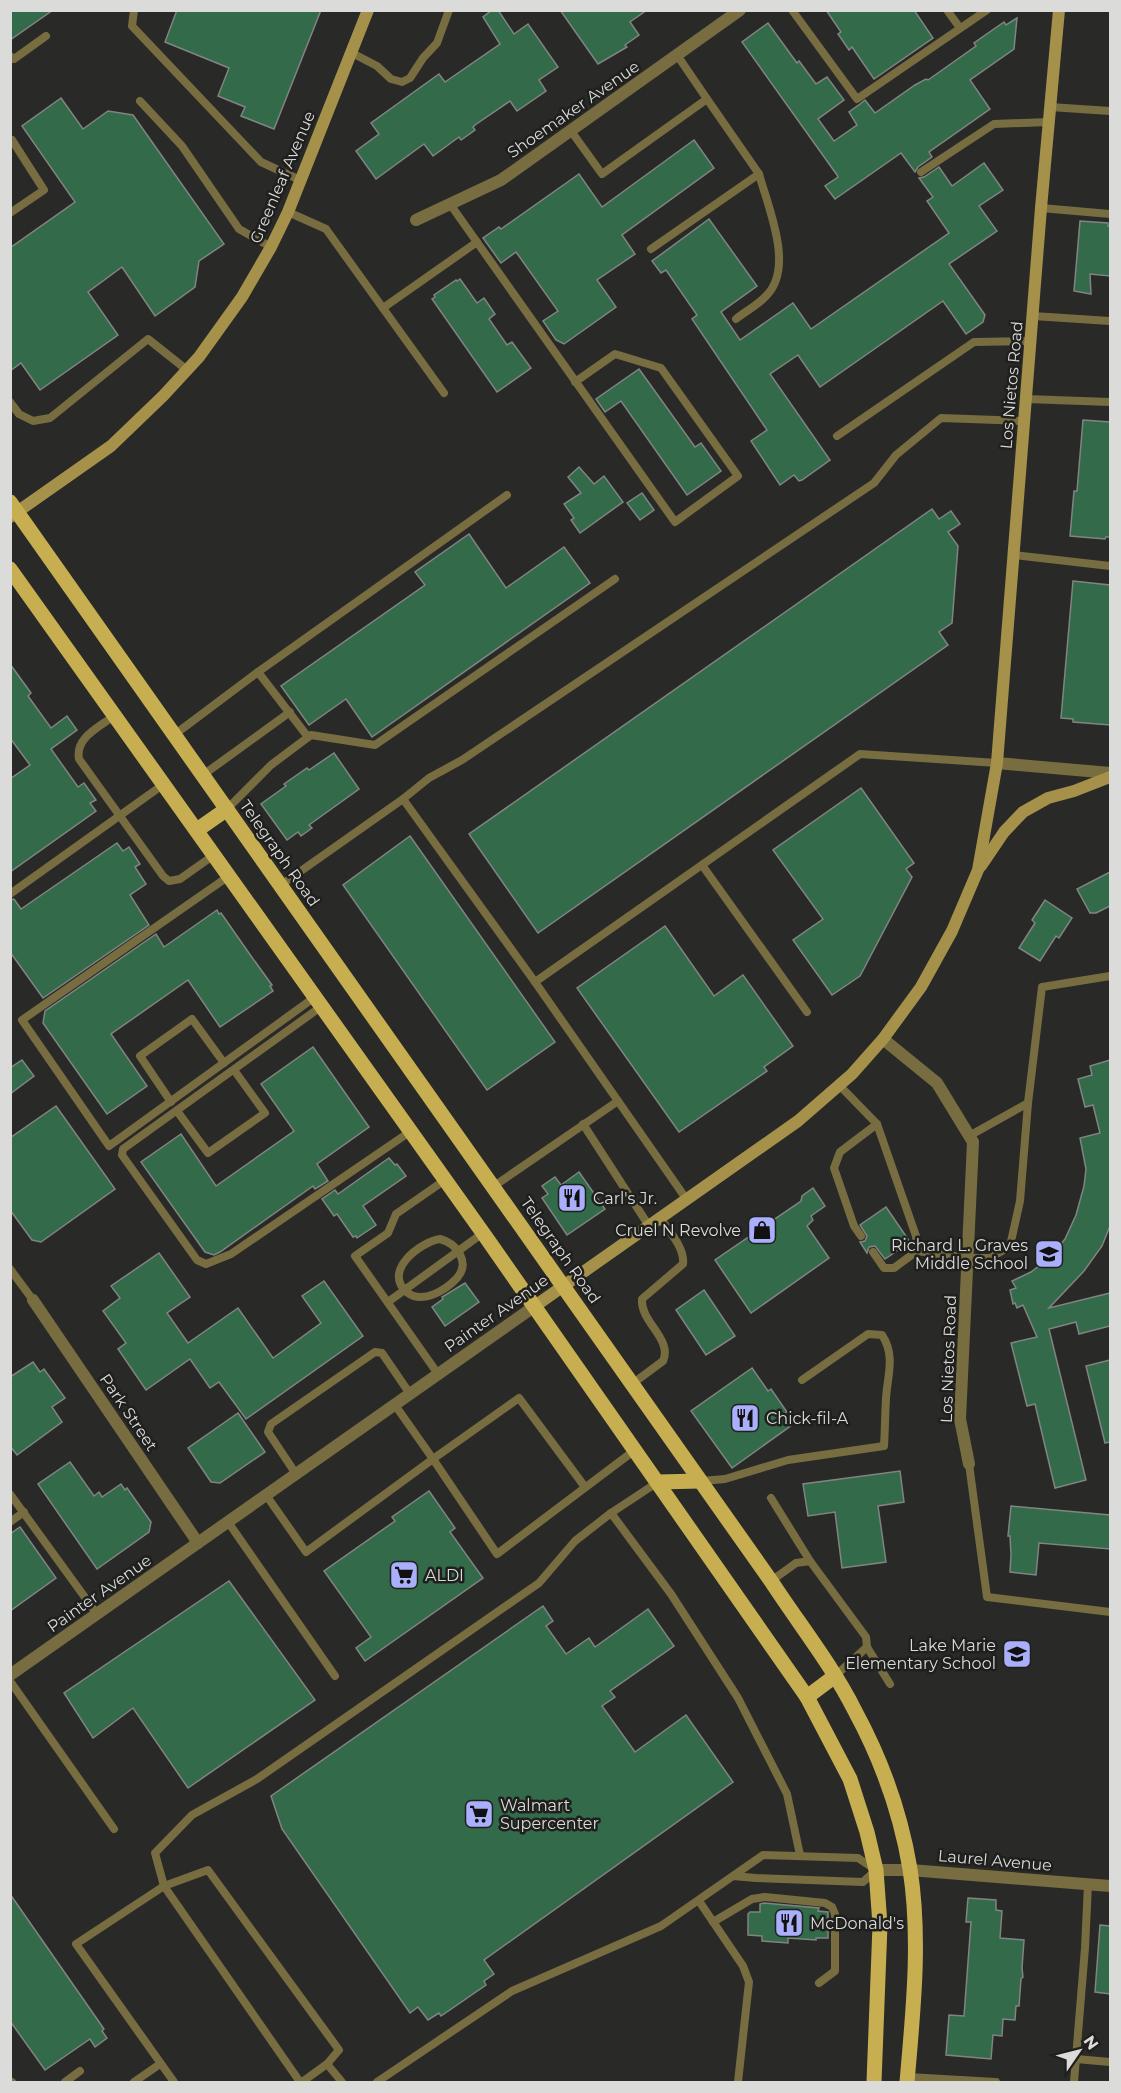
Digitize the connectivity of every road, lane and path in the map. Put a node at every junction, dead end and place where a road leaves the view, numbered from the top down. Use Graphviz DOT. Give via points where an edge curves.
graph roads {
  1 [pos="134,10"];
  2 [pos="368,10"];
  3 [pos="449,10"];
  4 [pos="740,10"];
  5 [pos="792,10"];
  6 [pos="947,10"];
  7 [pos="987,10"];
  8 [pos="1059,10"];
  9 [pos="960,28"];
  10 [pos="46,36"];
  11 [pos="352,54"];
  12 [pos="677,55"];
  13 [pos="10,56"];
  14 [pos="707,99"];
  15 [pos="140,101"];
  16 [pos="1050,106"];
  17 [pos="1110,111"];
  18 [pos="1048,122"];
  19 [pos="571,131"];
  20 [pos="10,141"];
  21 [pos="921,172"];
  22 [pos="759,174"];
  23 [pos="300,180"];
  24 [pos="450,204"];
  25 [pos="1041,208"];
  26 [pos="288,212"];
  27 [pos="10,213"];
  28 [pos="1110,213"];
  29 [pos="416,220"];
  30 [pos="477,242"];
  31 [pos="271,247"];
  32 [pos="651,249"];
  33 [pos="383,308"];
  34 [pos="1033,316"];
  35 [pos="736,319"];
  36 [pos="1110,321"];
  37 [pos="1030,341"];
  38 [pos="187,370"];
  39 [pos="575,382"];
  40 [pos="444,393"];
  41 [pos="1026,399"];
  42 [pos="10,402"];
  43 [pos="1110,402"];
  44 [pos="1025,421"];
  45 [pos="837,436"];
  46 [pos="507,495"];
  47 [pos="13,510"];
  48 [pos="1014,555"];
  49 [pos="1110,566"];
  50 [pos="10,569"];
  51 [pos="615,579"];
  52 [pos="258,672"];
  53 [pos="290,712"];
  54 [pos="115,715"];
  55 [pos="174,735"];
  56 [pos="308,737"];
  57 [pos="997,763"];
  58 [pos="203,775"];
  59 [pos="1110,775"];
  60 [pos="164,784"];
  61 [pos="403,799"];
  62 [pos="227,809"];
  63 [pos="120,816"];
  64 [pos="196,830"];
  65 [pos="214,855"];
  66 [pos="702,865"];
  67 [pos="978,870"];
  68 [pos="229,876"];
  69 [pos="280,885"];
  70 [pos="10,894"];
  71 [pos="1110,976"];
  72 [pos="536,982"];
  73 [pos="318,1002"];
  74 [pos="807,1011"];
  75 [pos="883,1039"];
  76 [pos="224,1063"];
  77 [pos="234,1070"];
  78 [pos="839,1085"];
  79 [pos="618,1101"];
  80 [pos="171,1102"];
  81 [pos="1028,1103"];
  82 [pos="177,1111"];
  83 [pos="878,1124"];
  84 [pos="583,1125"];
  85 [pos="411,1131"];
  86 [pos="969,1136"];
  87 [pos="445,1180"];
  88 [pos="494,1186"];
  89 [pos="687,1200"];
  90 [pos="660,1218"];
  91 [pos="649,1226"];
  92 [pos="483,1233"];
  93 [pos="861,1236"];
  94 [pos="459,1250"];
  95 [pos="916,1251"];
  96 [pos="873,1252"];
  97 [pos="968,1258"];
  98 [pos="10,1269"];
  99 [pos="564,1286"];
  100 [pos="405,1290"];
  101 [pos="33,1300"];
  102 [pos="388,1302"];
  103 [pos="535,1306"];
  104 [pos="438,1374"];
  105 [pos="802,1380"];
  106 [pos="632,1384"];
  107 [pos="411,1394"];
  108 [pos="395,1405"];
  109 [pos="635,1450"];
  110 [pos="433,1459"];
  111 [pos="969,1464"];
  112 [pos="296,1474"];
  113 [pos="700,1481"];
  114 [pos="658,1482"];
  115 [pos="585,1487"];
  116 [pos="10,1494"];
  117 [pos="266,1495"];
  118 [pos="771,1498"];
  119 [pos="24,1512"];
  120 [pos="611,1514"];
  121 [pos="10,1522"];
  122 [pos="228,1522"];
  123 [pos="198,1543"];
  124 [pos="810,1561"];
  125 [pos="771,1581"];
  126 [pos="1110,1612"];
  127 [pos="97,1614"];
  128 [pos="867,1647"];
  129 [pos="10,1675"];
  130 [pos="335,1676"];
  131 [pos="835,1676"];
  132 [pos="10,1681"];
  133 [pos="890,1684"];
  134 [pos="807,1697"];
  135 [pos="114,1829"];
  136 [pos="800,1855"];
  137 [pos="876,1870"];
  138 [pos="910,1870"];
  139 [pos="733,1876"];
  140 [pos="1088,1884"];
  141 [pos="164,1886"];
  142 [pos="1110,1886"];
  143 [pos="699,1901"];
  144 [pos="713,1922"];
  145 [pos="819,1983"];
  146 [pos="1076,2059"];
  147 [pos="1110,2062"];
  148 [pos="160,2064"];
  149 [pos="327,2064"];
  150 [pos="80,2072"];
  151 [pos="907,2080"];
  152 [pos="957,2081"];
  153 [pos="65,2082"];
  154 [pos="134,2082"];
  155 [pos="174,2082"];
  156 [pos="301,2082"];
  157 [pos="342,2082"];
  158 [pos="377,2082"];
  159 [pos="738,2082"];
  160 [pos="874,2082"];
  161 [pos="996,2082"];
  162 [pos="1074,2082"];
  1 -- 23 [label="lane" via="132,26 261,162"];
  2 -- 11 [label="main road, Greenleaf Avenue"];
  3 -- 11 [label="lane" via="437,43 410,78 402,82"];
  4 -- 12 [label="street, Shoemaker Avenue"];
  5 -- 9 [label="lane" via="857,99"];
  6 -- 9 [label="lane"];
  7 -- 9 [label="lane"];
  8 -- 16 [label="main road, Los Nietos Road"];
  10 -- 13 [label="lane" via="14,58"];
  11 -- 23 [label="main road, Greenleaf Avenue"];
  12 -- 14 [label="lane"];
  12 -- 19 [label="street, Shoemaker Avenue"];
  14 -- 19 [label="lane" via="602,174"];
  14 -- 22 [label="lane"];
  15 -- 31 [label="lane" via="183,146 239,229"];
  16 -- 17 [label="lane"];
  16 -- 18 [label="main road, Los Nietos Road"];
  18 -- 21 [label="lane" via="994,124"];
  18 -- 25 [label="main road, Los Nietos Road"];
  19 -- 24 [label="street, Shoemaker Avenue" via="501,180"];
  20 -- 27 [label="lane" via="44,190"];
  22 -- 32 [label="lane"];
  22 -- 35 [label="lane" via="778,240 778,270 768,296"];
  23 -- 26 [label="main road, Greenleaf Avenue"];
  24 -- 29 [label="street, Shoemaker Avenue"];
  24 -- 30 [label="lane"];
  25 -- 28 [label="lane"];
  25 -- 34 [label="main road, Los Nietos Road"];
  26 -- 31 [label="main road, Greenleaf Avenue"];
  26 -- 33 [label="lane" via="326,229"];
  30 -- 33 [label="lane"];
  30 -- 39 [label="lane"];
  31 -- 38 [label="main road, Greenleaf Avenue" via="242,297"];
  33 -- 40 [label="lane"];
  34 -- 36 [label="lane"];
  34 -- 37 [label="main road, Los Nietos Road"];
  37 -- 41 [label="main road, Los Nietos Road"];
  37 -- 45 [label="lane" via="974,342"];
  38 -- 42 [label="lane" via="148,339 50,418 33,421 19,414"];
  38 -- 47 [label="main road, Greenleaf Avenue" via="111,446"];
  39 -- 39 [label="lane" via="675,522 738,476 661,368 615,354"];
  41 -- 43 [label="lane"];
  41 -- 44 [label="main road, Los Nietos Road"];
  44 -- 48 [label="main road, Los Nietos Road"];
  44 -- 61 [label="lane" via="941,418 896,455 874,483"];
  46 -- 52 [label="lane"];
  47 -- 55 [label="main road, Telegraph Road"];
  48 -- 49 [label="lane"];
  48 -- 57 [label="main road, Los Nietos Road"];
  50 -- 54 [label="main road"];
  51 -- 56 [label="lane" via="375,746"];
  52 -- 53 [label="lane"];
  52 -- 55 [label="lane"];
  53 -- 56 [label="lane"];
  53 -- 58 [label="lane"];
  54 -- 60 [label="main road"];
  54 -- 63 [label="lane" via="81,740 78,750 79,759"];
  55 -- 58 [label="main road, Telegraph Road"];
  56 -- 62 [label="lane" via="271,765"];
  57 -- 59 [label="street"];
  57 -- 66 [label="lane" via="860,754"];
  57 -- 67 [label="main road, Painter Avenue"];
  58 -- 62 [label="main road, Telegraph Road"];
  59 -- 67 [label="main road" via="1048,798 1023,812"];
  60 -- 63 [label="lane"];
  60 -- 64 [label="main road"];
  61 -- 69 [label="lane"];
  61 -- 72 [label="lane"];
  62 -- 64 [label="main road"];
  62 -- 69 [label="main road, Telegraph Road"];
  63 -- 65 [label="lane" via="169,881 180,879"];
  63 -- 70 [label="lane"];
  64 -- 65 [label="main road"];
  65 -- 68 [label="main road"];
  66 -- 72 [label="lane"];
  66 -- 74 [label="lane"];
  67 -- 75 [label="main road, Painter Avenue" via="952,931 925,979"];
  68 -- 73 [label="main road"];
  68 -- 80 [label="lane" via="22,1020 109,1146"];
  69 -- 88 [label="main road, Telegraph Road"];
  71 -- 81 [label="lane" via="1042,987"];
  72 -- 79 [label="lane"];
  73 -- 76 [label="lane"];
  73 -- 77 [label="lane"];
  73 -- 85 [label="main road"];
  75 -- 78 [label="main road, Painter Avenue"];
  75 -- 86 [label="street, Los Nietos Road" via="937,1083"];
  76 -- 80 [label="lane"];
  76 -- 80 [label="lane" via="192,1019 140,1056"];
  77 -- 82 [label="lane"];
  77 -- 82 [label="lane" via="265,1113 208,1153"];
  78 -- 83 [label="lane"];
  78 -- 89 [label="main road, Painter Avenue" via="798,1121"];
  79 -- 84 [label="lane"];
  79 -- 89 [label="lane"];
  81 -- 86 [label="lane"];
  81 -- 97 [label="lane" via="1020,1201 1010,1246 990,1258"];
  82 -- 85 [label="lane" via="123,1149 122,1155 197,1260 206,1264 231,1254"];
  83 -- 93 [label="lane" via="840,1152 834,1168"];
  83 -- 95 [label="lane" via="916,1236"];
  84 -- 88 [label="lane"];
  84 -- 91 [label="lane"];
  85 -- 87 [label="main road"];
  86 -- 97 [label="street, Los Nietos Road" via="973,1142"];
  87 -- 92 [label="main road"];
  87 -- 102 [label="lane" via="396,1214 388,1233 356,1256"];
  88 -- 99 [label="main road, Telegraph Road"];
  89 -- 90 [label="main road, Painter Avenue"];
  90 -- 91 [label="main road, Painter Avenue"];
  90 -- 106 [label="lane" via="681,1250 684,1264 642,1299 642,1311 663,1344 665,1357"];
  91 -- 99 [label="main road, Painter Avenue"];
  92 -- 94 [label="lane"];
  92 -- 103 [label="main road"];
  94 -- 100 [label="lane"];
  94 -- 100 [label="lane" via="460,1272 449,1284 432,1296 413,1296"];
  94 -- 100 [label="lane" via="440,1239 430,1240 410,1254 399,1274"];
  95 -- 96 [label="lane" via="894,1268 884,1268"];
  95 -- 97 [label="lane"];
  97 -- 111 [label="street, Los Nietos Road" via="960,1419"];
  98 -- 101 [label="lane"];
  99 -- 103 [label="main road, Painter Avenue"];
  99 -- 106 [label="main road, Telegraph Road"];
  100 -- 102 [label="lane"];
  101 -- 123 [label="street, Park Street"];
  102 -- 104 [label="lane"];
  103 -- 104 [label="street, Painter Avenue"];
  103 -- 109 [label="main road"];
  104 -- 107 [label="street, Painter Avenue"];
  105 -- 113 [label="lane" via="868,1334 882,1335 891,1364 884,1446 788,1460 725,1479"];
  106 -- 113 [label="main road, Telegraph Road"];
  107 -- 108 [label="street, Painter Avenue"];
  107 -- 112 [label="lane" via="382,1353 375,1352 271,1424 268,1432"];
  108 -- 110 [label="lane"];
  108 -- 112 [label="street, Painter Avenue"];
  109 -- 114 [label="main road"];
  109 -- 115 [label="lane"];
  110 -- 115 [label="lane" via="519,1398"];
  110 -- 115 [label="lane" via="497,1554"];
  110 -- 117 [label="lane" via="306,1552"];
  111 -- 126 [label="lane" via="987,1597"];
  112 -- 117 [label="street, Painter Avenue"];
  113 -- 114 [label="main road"];
  113 -- 125 [label="main road, Telegraph Road"];
  114 -- 120 [label="lane"];
  114 -- 134 [label="main road"];
  116 -- 119 [label="lane"];
  117 -- 122 [label="street, Painter Avenue"];
  118 -- 124 [label="lane"];
  119 -- 121 [label="lane"];
  119 -- 127 [label="lane"];
  120 -- 136 [label="lane" via="671,1594 738,1698 787,1794"];
  120 -- 141 [label="lane" via="575,1541 539,1583 257,1779 192,1815 155,1853"];
  122 -- 123 [label="street, Painter Avenue"];
  122 -- 130 [label="lane"];
  123 -- 127 [label="street, Painter Avenue"];
  124 -- 125 [label="lane" via="796,1563"];
  124 -- 128 [label="lane" via="866,1637"];
  125 -- 131 [label="main road, Telegraph Road"];
  127 -- 129 [label="street, Painter Avenue"];
  128 -- 131 [label="lane"];
  128 -- 133 [label="lane"];
  131 -- 134 [label="main road"];
  131 -- 138 [label="main road, Telegraph Road" via="873,1746"];
  132 -- 135 [label="lane"];
  134 -- 137 [label="main road" via="850,1779"];
  136 -- 137 [label="lane" via="858,1858"];
  136 -- 139 [label="lane" via="763,1855"];
  137 -- 138 [label="street, Laurel Avenue"];
  137 -- 139 [label="lane" via="863,1882"];
  137 -- 160 [label="main road" via="880,1925"];
  138 -- 140 [label="street, Laurel Avenue"];
  138 -- 151 [label="main road, Telegraph Road" via="915,1976"];
  139 -- 143 [label="lane"];
  140 -- 142 [label="street, Laurel Avenue"];
  140 -- 146 [label="lane"];
  141 -- 148 [label="lane" via="76,1944"];
  141 -- 149 [label="lane" via="208,1870 339,2050"];
  141 -- 156 [label="lane"];
  143 -- 144 [label="lane"];
  143 -- 158 [label="lane" via="662,1926 512,1991"];
  144 -- 145 [label="lane" via="752,1899 765,1897 832,1907 835,1971"];
  144 -- 159 [label="lane" via="743,1966 749,1982"];
  146 -- 147 [label="lane"];
  146 -- 162 [label="lane"];
  148 -- 154 [label="lane"];
  148 -- 155 [label="lane"];
  149 -- 156 [label="lane"];
  149 -- 157 [label="lane"];
  150 -- 153 [label="lane"];
  151 -- 152 [label="lane"];
  152 -- 161 [label="lane"];
}
